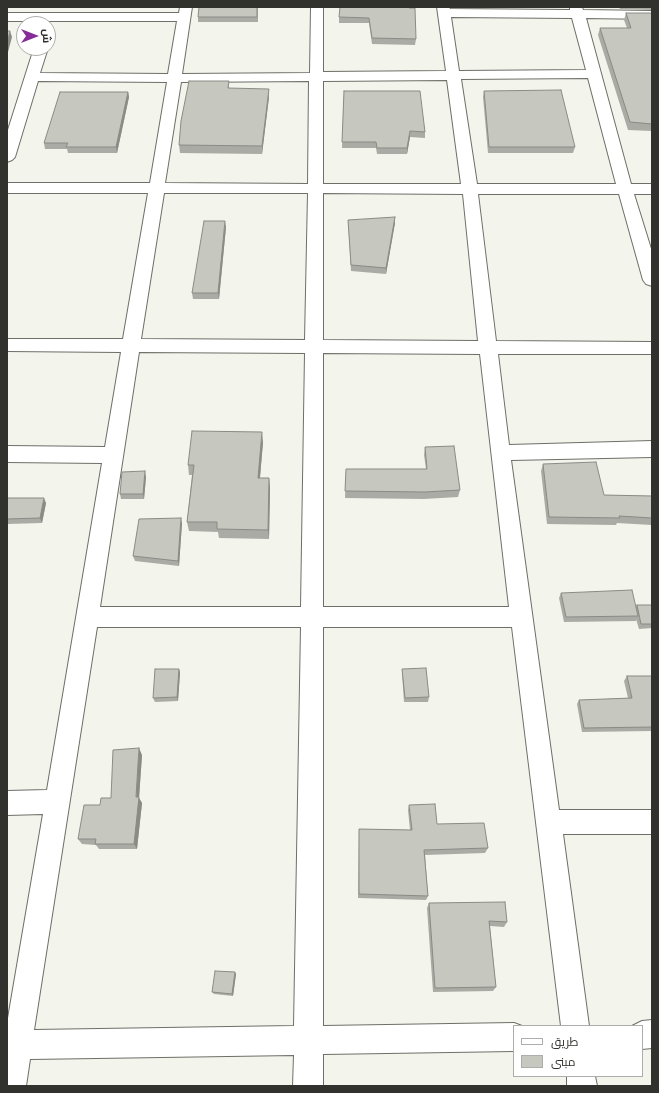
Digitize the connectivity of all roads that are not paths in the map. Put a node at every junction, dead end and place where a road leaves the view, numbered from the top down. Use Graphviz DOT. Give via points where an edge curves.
graph roads {
  1 [pos="318,7"];
  2 [pos="444,10"];
  3 [pos="577,11"];
  4 [pos="185,12"];
  5 [pos="652,15"];
  6 [pos="56,17"];
  7 [pos="39,56"];
  8 [pos="594,74"];
  9 [pos="453,75"];
  10 [pos="317,76"];
  11 [pos="32,77"];
  12 [pos="174,78"];
  13 [pos="7,157"];
  14 [pos="7,188"];
  15 [pos="156,188"];
  16 [pos="316,189"];
  17 [pos="470,189"];
  18 [pos="625,189"];
  19 [pos="652,189"];
  20 [pos="652,280"];
  21 [pos="7,345"];
  22 [pos="131,345"];
  23 [pos="314,346"];
  24 [pos="488,347"];
  25 [pos="652,348"];
  26 [pos="652,449"];
  27 [pos="500,453"];
  28 [pos="7,454"];
  29 [pos="113,455"];
  30 [pos="87,617"];
  31 [pos="312,617"];
  32 [pos="522,617"];
  33 [pos="57,802"];
  34 [pos="7,803"];
  35 [pos="548,822"];
  36 [pos="652,822"];
  37 [pos="575,1025"];
  38 [pos="513,1037"];
  39 [pos="308,1040"];
  40 [pos="12,1045"];
  41 [pos="11,1086"];
  42 [pos="308,1086"];
  1 -- 10 [label="street"];
  2 -- 3 [label="street"];
  2 -- 9 [label="street"];
  3 -- 5 [label="street"];
  3 -- 8 [label="street"];
  4 -- 6 [label="street"];
  4 -- 12 [label="street"];
  7 -- 11 [label="street"];
  8 -- 9 [label="street"];
  8 -- 18 [label="street"];
  9 -- 10 [label="street"];
  9 -- 17 [label="street"];
  10 -- 12 [label="street"];
  10 -- 16 [label="street"];
  11 -- 12 [label="street"];
  11 -- 13 [label="street"];
  12 -- 15 [label="street"];
  14 -- 15 [label="street"];
  15 -- 16 [label="street"];
  15 -- 22 [label="street"];
  16 -- 17 [label="street"];
  16 -- 23 [label="street"];
  17 -- 18 [label="street"];
  17 -- 24 [label="street"];
  18 -- 19 [label="street"];
  18 -- 20 [label="street"];
  21 -- 22 [label="street"];
  22 -- 23 [label="street"];
  22 -- 29 [label="street"];
  23 -- 24 [label="street"];
  23 -- 31 [label="street"];
  24 -- 25 [label="street"];
  24 -- 27 [label="street"];
  26 -- 27 [label="street"];
  27 -- 32 [label="street"];
  28 -- 29 [label="street"];
  29 -- 30 [label="street"];
  30 -- 31 [label="street"];
  30 -- 33 [label="street"];
  31 -- 32 [label="street"];
  31 -- 39 [label="street"];
  32 -- 35 [label="street"];
  33 -- 34 [label="street"];
  33 -- 40 [label="street"];
  35 -- 36 [label="street"];
  35 -- 37 [label="street"];
  38 -- 39 [label="street"];
  39 -- 40 [label="street"];
  39 -- 42 [label="street"];
  40 -- 41 [label="street"];
}
